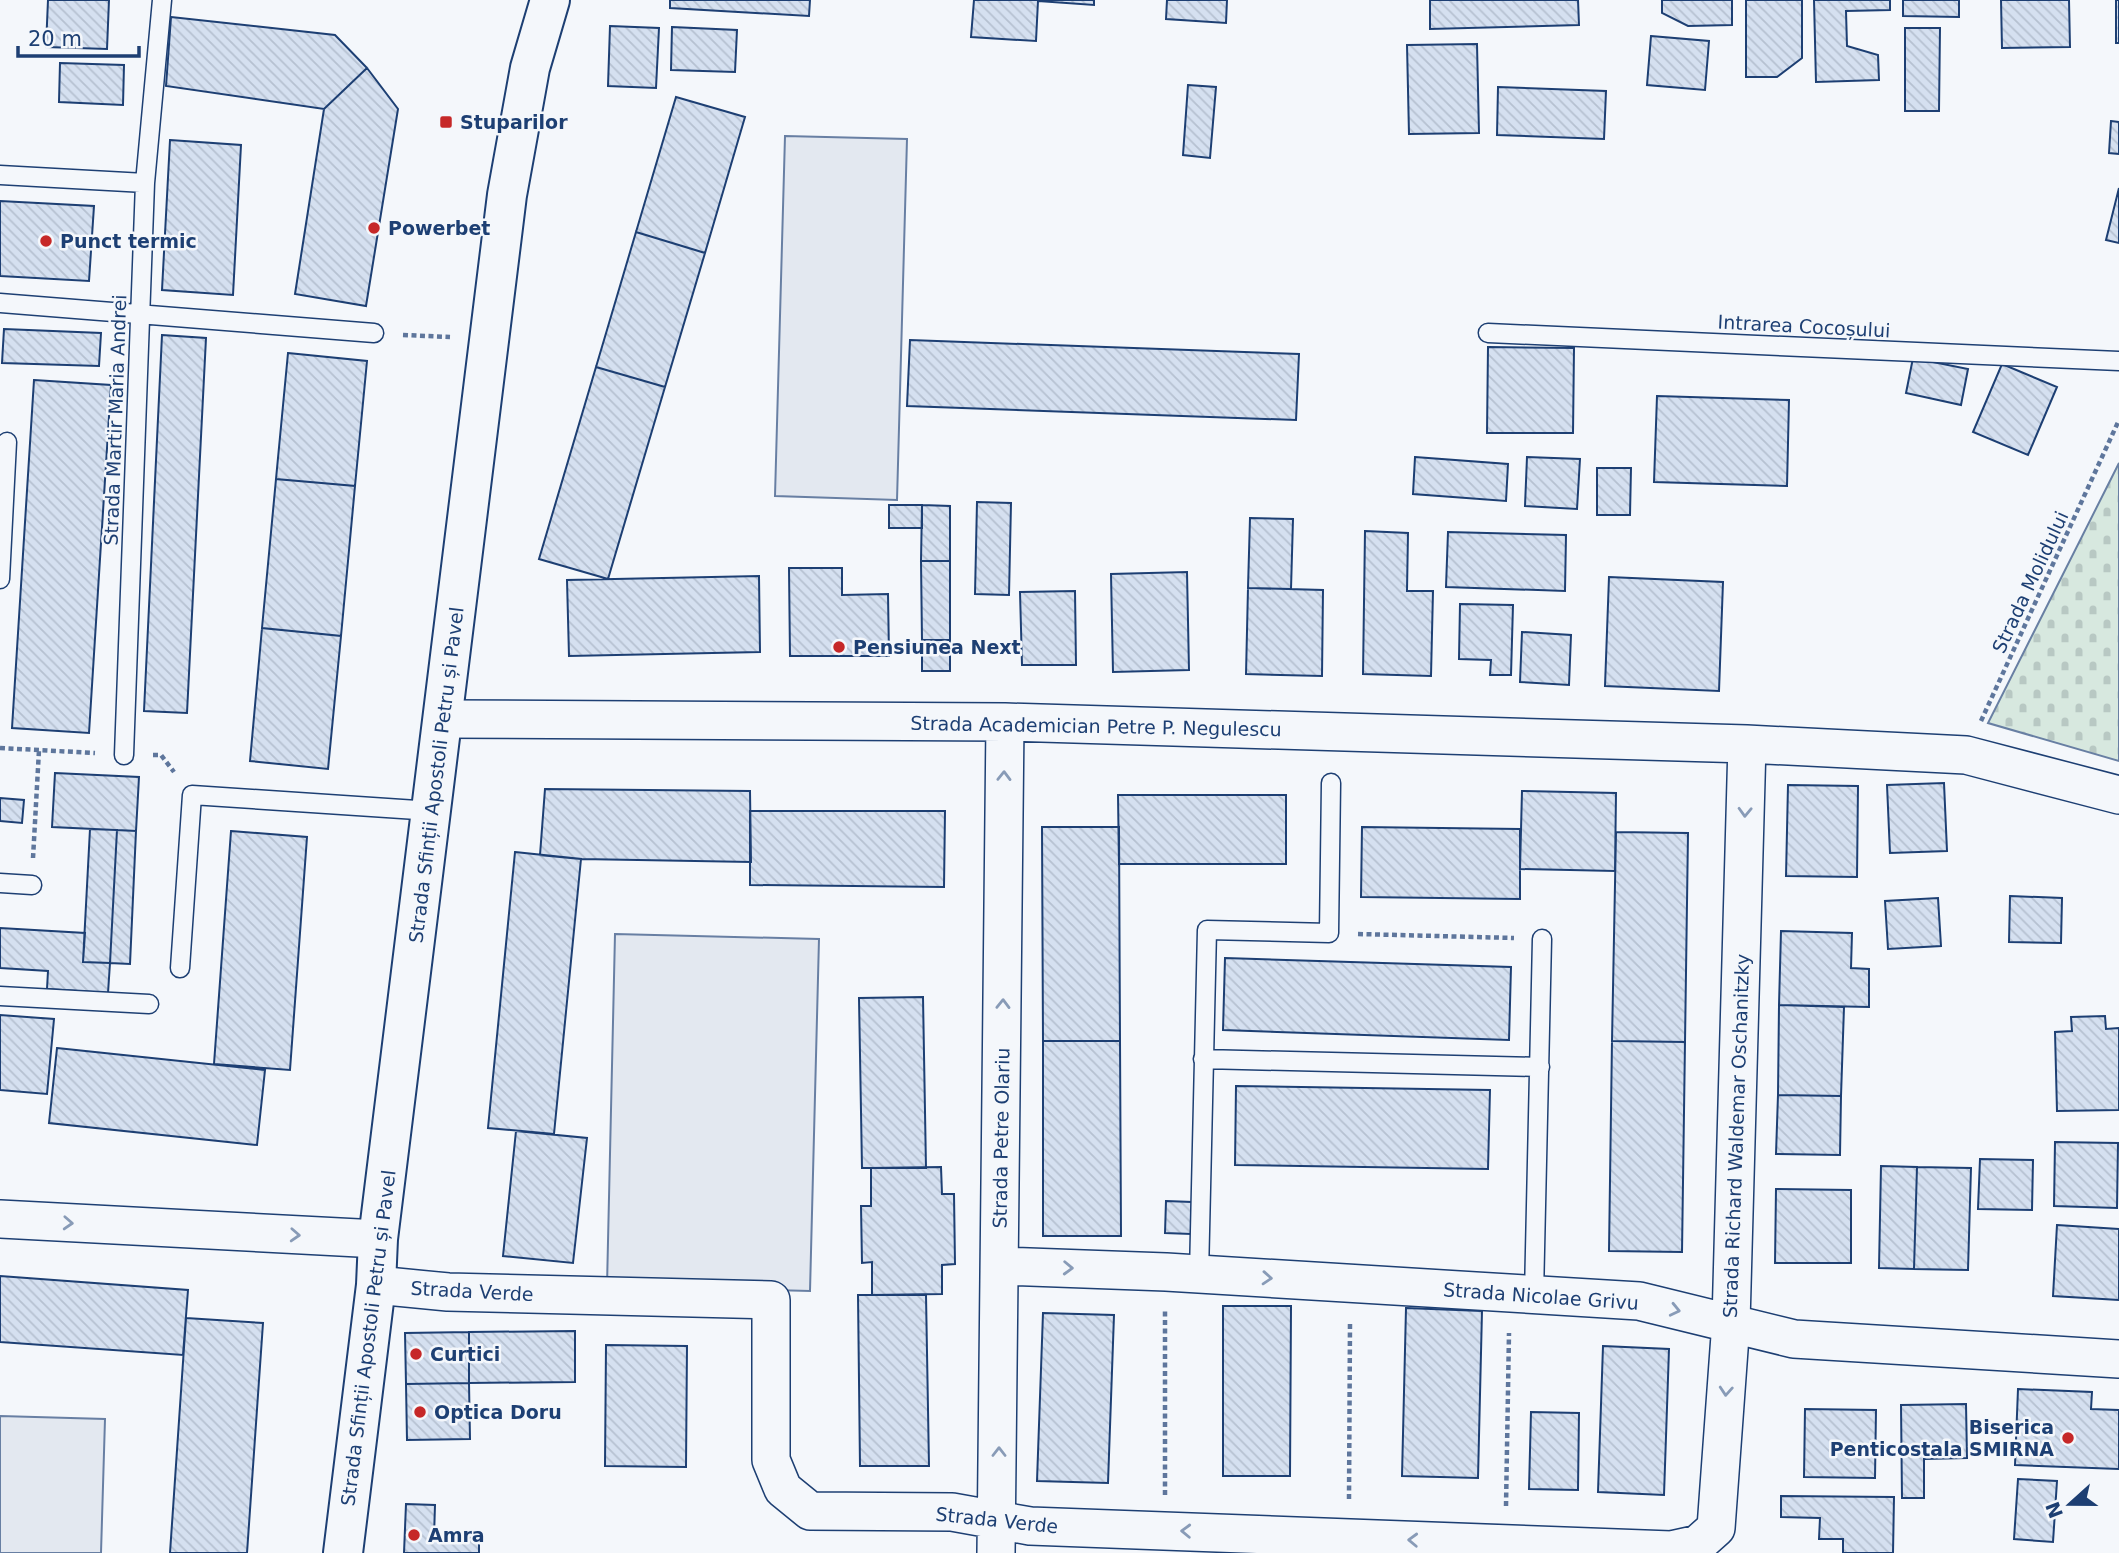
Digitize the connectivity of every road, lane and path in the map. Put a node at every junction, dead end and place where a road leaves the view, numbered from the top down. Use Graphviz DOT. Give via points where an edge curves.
graph roads {
  1 [pos="162,0"];
  2 [pos="550,0"];
  3 [pos="0,175"];
  4 [pos="145,183"];
  5 [pos="0,303"];
  6 [pos="139,314"];
  7 [pos="374,333"];
  8 [pos="1488,333"];
  9 [pos="489,340"];
  10 [pos="2119,361"];
  11 [pos="2119,420"];
  12 [pos="7,442"];
  13 [pos="0,579"];
  14 [pos="444,719"];
  15 [pos="1005,722"];
  16 [pos="1747,744"];
  17 [pos="0,748"];
  18 [pos="39,750"];
  19 [pos="124,755"];
  20 [pos="1966,755"];
  21 [pos="1331,783"];
  22 [pos="192,795"];
  23 [pos="2119,795"];
  24 [pos="432,811"];
  25 [pos="0,883"];
  26 [pos="32,885"];
  27 [pos="1329,933"];
  28 [pos="1542,939"];
  29 [pos="180,968"];
  30 [pos="0,996"];
  31 [pos="149,1004"];
  32 [pos="1203,1059"];
  33 [pos="1540,1068"];
  34 [pos="0,1219"];
  35 [pos="378,1239"];
  36 [pos="1000,1266"];
  37 [pos="1182,1273"];
  38 [pos="1350,1283"];
  39 [pos="376,1285"];
  40 [pos="1521,1294"];
  41 [pos="1731,1322"];
  42 [pos="2119,1359"];
  43 [pos="1716,1528"];
  44 [pos="1164,1531"];
  45 [pos="996,1536"];
  46 [pos="1348,1537"];
  47 [pos="1506,1544"];
  48 [pos="343,1553"];
  1 -- 4 [label="lane, Strada Martir Maria Andrei"];
  2 -- 9 [label="main road, Strada Sfinții Apostoli Petru și Pavel" via="518,132"];
  3 -- 4 [label="lane"];
  4 -- 6 [label="lane, Strada Martir Maria Andrei"];
  5 -- 6 [label="lane"];
  6 -- 7 [label="lane"];
  6 -- 19 [label="lane, Strada Martir Maria Andrei"];
  7 -- 9 [label="path"];
  8 -- 10 [label="lane, Intrarea Cocoșului"];
  9 -- 14 [label="main road, Strada Sfinții Apostoli Petru și Pavel"];
  11 -- 20 [label="path, Strada Molidului"];
  12 -- 13 [label="lane"];
  14 -- 15 [label="street, Strada Academician Petre P. Negulescu"];
  14 -- 24 [label="main road, Strada Sfinții Apostoli Petru și Pavel"];
  15 -- 16 [label="street, Strada Academician Petre P. Negulescu"];
  36 -- 15 [label="street, Strada Petre Olariu, one-way"];
  16 -- 20 [label="street, Strada Academician Petre P. Negulescu"];
  16 -- 41 [label="street, Strada Richard Waldemar Oschanitzky, one-way"];
  17 -- 18 [label="path"];
  18 -- 19 [label="path"];
  18 -- 26 [label="path"];
  19 -- 22 [label="path" via="161,755"];
  20 -- 23 [label="street, Strada Academician Petre P. Negulescu"];
  21 -- 27 [label="lane"];
  22 -- 24 [label="lane"];
  22 -- 29 [label="lane"];
  24 -- 35 [label="main road, Strada Sfinții Apostoli Petru și Pavel"];
  25 -- 26 [label="lane"];
  27 -- 28 [label="path"];
  27 -- 32 [label="lane" via="1207,930"];
  28 -- 33 [label="lane"];
  30 -- 31 [label="lane"];
  32 -- 33 [label="lane"];
  32 -- 37 [label="lane"];
  33 -- 40 [label="lane"];
  34 -- 35 [label="street, one-way"];
  35 -- 39 [label="main road, Strada Sfinții Apostoli Petru și Pavel"];
  36 -- 37 [label="street, Strada Nicolae Grivu, one-way"];
  45 -- 36 [label="street, Strada Petre Olariu, one-way"];
  37 -- 38 [label="street, Strada Nicolae Grivu, one-way"];
  37 -- 44 [label="path"];
  38 -- 40 [label="street, Strada Nicolae Grivu"];
  38 -- 46 [label="path"];
  39 -- 45 [label="street, Strada Verde" via="447,1292 771,1300 771,1460 783,1489 810,1511 952,1512"];
  39 -- 48 [label="main road, Strada Sfinții Apostoli Petru și Pavel"];
  40 -- 41 [label="street, Strada Nicolae Grivu, one-way" via="1639,1301"];
  40 -- 47 [label="path"];
  41 -- 42 [label="street, Strada Nicolae Grivu" via="1794,1339"];
  41 -- 43 [label="street, Strada Richard Waldemar Oschanitzky, one-way"];
  43 -- 47 [label="street, Strada Verde" via="1698,1544 1671,1550"];
  44 -- 45 [label="street, Strada Verde" via="1030,1525"];
  46 -- 44 [label="street, Strada Verde, one-way"];
  47 -- 46 [label="street, Strada Verde, one-way"];
}
